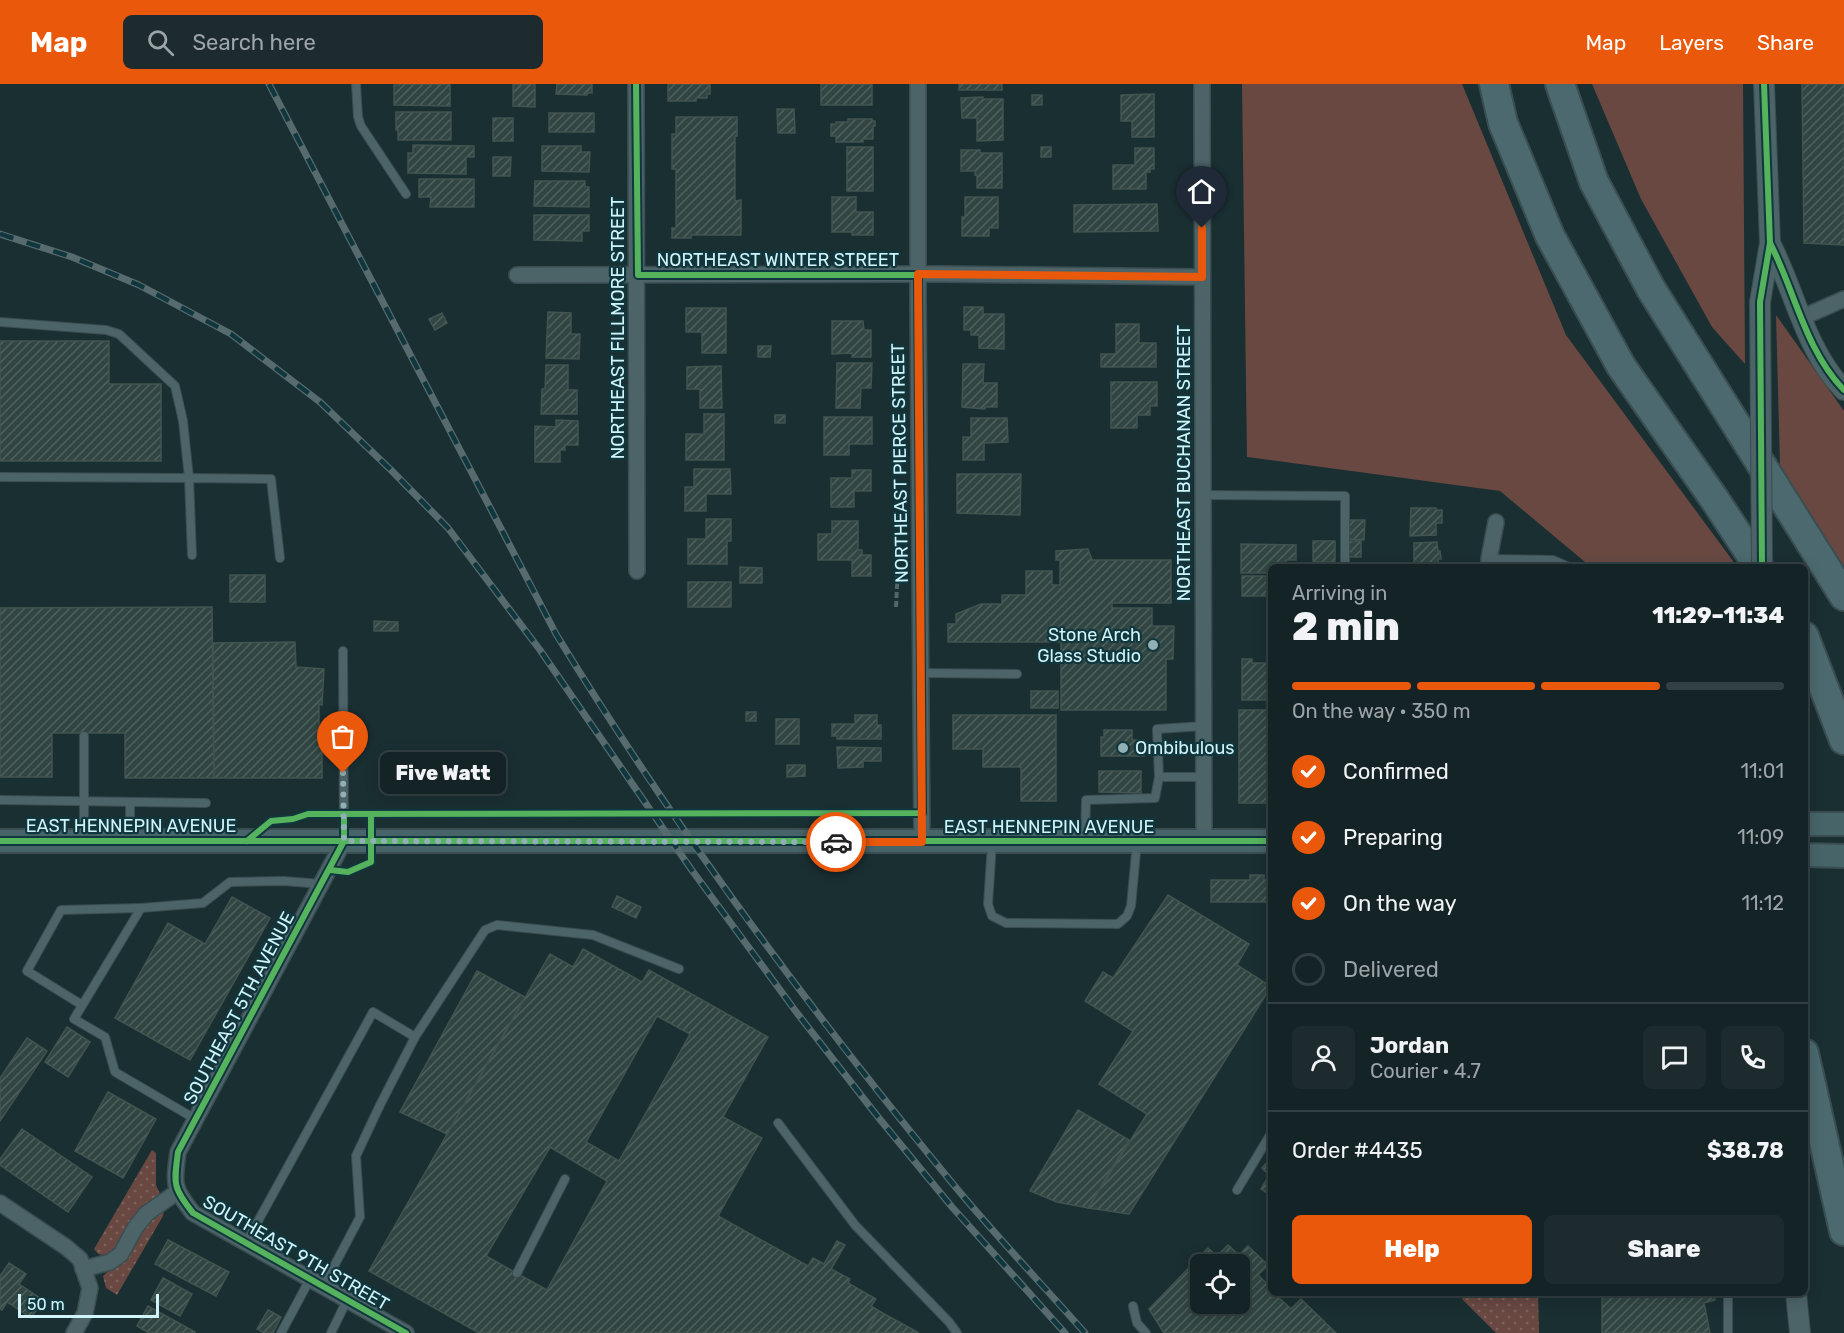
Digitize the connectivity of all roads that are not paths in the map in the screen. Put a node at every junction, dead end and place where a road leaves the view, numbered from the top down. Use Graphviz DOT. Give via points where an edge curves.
graph roads {
  1 [pos="356,84"];
  2 [pos="636,84"];
  3 [pos="918,84"];
  4 [pos="1202,84"];
  5 [pos="1494,84"];
  6 [pos="1560,84"];
  7 [pos="1764,84"];
  8 [pos="406,194"];
  9 [pos="1770,243"];
  10 [pos="517,274"];
  11 [pos="918,274"];
  12 [pos="638,275"];
  13 [pos="1202,277"];
  14 [pos="1844,299"];
  15 [pos="1801,318"];
  16 [pos="0,322"];
  17 [pos="1844,390"];
  18 [pos="0,477"];
  19 [pos="189,478"];
  20 [pos="1204,495"];
  21 [pos="1496,522"];
  22 [pos="192,555"];
  23 [pos="280,558"];
  24 [pos="1489,563"];
  25 [pos="1345,564"];
  26 [pos="1562,564"];
  27 [pos="1758,564"];
  28 [pos="1760,564"];
  29 [pos="637,571"];
  30 [pos="1844,596"];
  31 [pos="1808,646"];
  32 [pos="343,651"];
  33 [pos="922,673"];
  34 [pos="1017,674"];
  35 [pos="1204,726"];
  36 [pos="84,736"];
  37 [pos="1844,740"];
  38 [pos="1159,777"];
  39 [pos="1204,777"];
  40 [pos="0,800"];
  41 [pos="84,802"];
  42 [pos="130,802"];
  43 [pos="206,803"];
  44 [pos="0,841"];
  45 [pos="84,841"];
  46 [pos="130,841"];
  47 [pos="344,841"];
  48 [pos="922,842"];
  49 [pos="992,842"];
  50 [pos="1085,842"];
  51 [pos="1137,842"];
  52 [pos="1204,842"];
  53 [pos="1268,842"];
  54 [pos="1808,855"];
  55 [pos="1839,856"];
  56 [pos="322,885"];
  57 [pos="141,908"];
  58 [pos="679,969"];
  59 [pos="82,1005"];
  60 [pos="415,1037"];
  61 [pos="1808,1071"];
  62 [pos="196,1120"];
  63 [pos="778,1123"];
  64 [pos="1268,1138"];
  65 [pos="564,1179"];
  66 [pos="1237,1190"];
  67 [pos="177,1192"];
  68 [pos="0,1203"];
  69 [pos="1844,1231"];
  70 [pos="246,1243"];
  71 [pos="83,1269"];
  72 [pos="517,1273"];
  73 [pos="316,1283"];
  74 [pos="1728,1296"];
  75 [pos="1797,1296"];
  76 [pos="347,1300"];
  77 [pos="1133,1306"];
  78 [pos="398,1331"];
  79 [pos="74,1333"];
  80 [pos="281,1333"];
  81 [pos="331,1333"];
  82 [pos="957,1333"];
  83 [pos="1146,1333"];
  84 [pos="1728,1333"];
  85 [pos="1800,1333"];
  1 -- 8 [label="lane" via="361,126"];
  2 -- 12 [label="street, NORTHEAST FILLMORE STREET"];
  3 -- 11 [label="street, NORTHEAST PIERCE STREET"];
  4 -- 13 [label="street, NORTHEAST BUCHANAN STREET"];
  5 -- 27 [label="highway" via="1503,123 1550,236 1621,366"];
  6 -- 30 [label="highway" via="1594,183 1651,289"];
  7 -- 9 [label="street"];
  9 -- 15 [label="street"];
  9 -- 28 [label="street, bridge" via="1760,302"];
  10 -- 12 [label="street, NORTHEAST WINTER STREET"];
  11 -- 12 [label="street, NORTHEAST WINTER STREET"];
  11 -- 13 [label="street, NORTHEAST WINTER STREET"];
  11 -- 33 [label="street, NORTHEAST PIERCE STREET"];
  12 -- 29 [label="street, NORTHEAST FILLMORE STREET"];
  13 -- 20 [label="street, NORTHEAST BUCHANAN STREET"];
  14 -- 15 [label="street"];
  15 -- 17 [label="street" via="1817,354"];
  16 -- 19 [label="lane" via="119,334 175,386"];
  18 -- 19 [label="lane"];
  19 -- 22 [label="lane"];
  19 -- 23 [label="lane" via="271,479"];
  20 -- 25 [label="lane" via="1345,496"];
  20 -- 35 [label="street, NORTHEAST BUCHANAN STREET"];
  21 -- 24 [label="street"];
  24 -- 26 [label="lane" via="1553,560"];
  31 -- 37 [label="highway"];
  32 -- 47 [label="lane"];
  33 -- 34 [label="lane"];
  33 -- 48 [label="street, NORTHEAST PIERCE STREET"];
  35 -- 38 [label="lane" via="1157,729"];
  35 -- 39 [label="street, NORTHEAST BUCHANAN STREET"];
  36 -- 41 [label="lane"];
  38 -- 39 [label="lane"];
  38 -- 50 [label="lane" via="1155,798 1086,800"];
  39 -- 52 [label="street, NORTHEAST BUCHANAN STREET"];
  40 -- 41 [label="lane"];
  41 -- 42 [label="lane"];
  41 -- 45 [label="lane"];
  42 -- 43 [label="lane"];
  42 -- 46 [label="lane"];
  44 -- 45 [label="main road, EAST HENNEPIN AVENUE"];
  45 -- 46 [label="main road, EAST HENNEPIN AVENUE"];
  46 -- 47 [label="main road, EAST HENNEPIN AVENUE"];
  47 -- 48 [label="main road, EAST HENNEPIN AVENUE"];
  47 -- 56 [label="street, SOUTHEAST 5TH AVENUE"];
  48 -- 49 [label="main road, EAST HENNEPIN AVENUE"];
  49 -- 50 [label="main road, EAST HENNEPIN AVENUE"];
  49 -- 51 [label="lane" via="988,904 992,916 1006,923 1095,924 1118,924 1127,916"];
  50 -- 51 [label="main road, EAST HENNEPIN AVENUE"];
  51 -- 52 [label="main road, EAST HENNEPIN AVENUE"];
  52 -- 53 [label="main road, EAST HENNEPIN AVENUE"];
  54 -- 55 [label="main road"];
  56 -- 57 [label="lane" via="230,882 203,903"];
  56 -- 62 [label="street, SOUTHEAST 5TH AVENUE"];
  57 -- 59 [label="lane"];
  57 -- 59 [label="lane" via="61,910 27,971"];
  58 -- 60 [label="lane" via="593,935 497,925 485,930"];
  59 -- 62 [label="lane" via="74,1019 105,1037 115,1072"];
  60 -- 70 [label="lane" via="373,1012"];
  60 -- 73 [label="lane" via="356,1156 360,1217"];
  61 -- 69 [label="highway"];
  62 -- 67 [label="street, SOUTHEAST 5TH AVENUE" via="178,1152"];
  63 -- 82 [label="lane" via="855,1225"];
  64 -- 66 [label="lane"];
  65 -- 72 [label="lane"];
  67 -- 70 [label="street, SOUTHEAST 9TH STREET" via="193,1213"];
  67 -- 71 [label="street" via="146,1214 121,1254 110,1262"];
  68 -- 71 [label="street" via="66,1247 80,1259"];
  70 -- 73 [label="street, SOUTHEAST 9TH STREET"];
  71 -- 79 [label="street" via="90,1288 85,1313"];
  73 -- 76 [label="street, SOUTHEAST 9TH STREET"];
  73 -- 80 [label="lane"];
  74 -- 84 [label="lane"];
  75 -- 85 [label="street"];
  76 -- 78 [label="street, SOUTHEAST 9TH STREET"];
  76 -- 81 [label="lane"];
  77 -- 83 [label="lane" via="1137,1323"];
}
